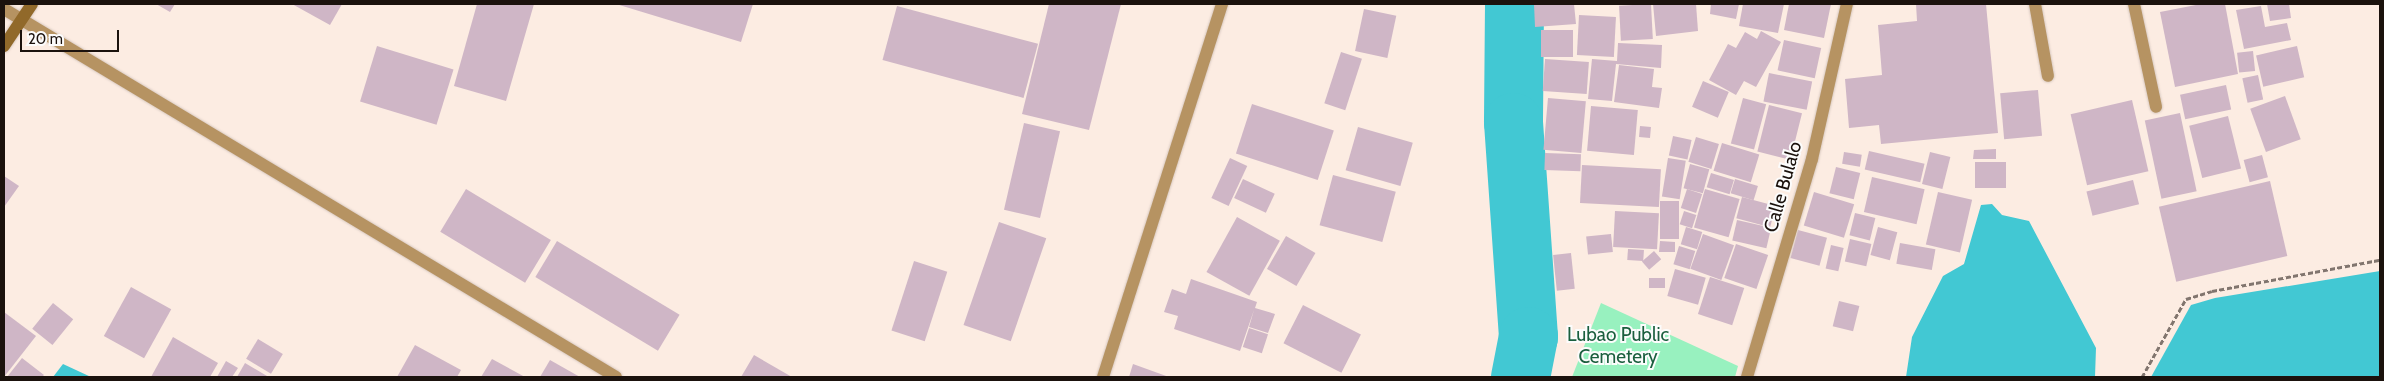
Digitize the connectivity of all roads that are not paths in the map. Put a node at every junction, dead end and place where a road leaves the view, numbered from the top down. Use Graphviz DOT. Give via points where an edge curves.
graph roads {
  1 [pos="32,4"];
  2 [pos="1222,4"];
  3 [pos="1848,4"];
  4 [pos="2035,4"];
  5 [pos="2134,4"];
  6 [pos="4,9"];
  7 [pos="21,20"];
  8 [pos="4,46"];
  9 [pos="2048,76"];
  10 [pos="2156,107"];
  11 [pos="616,377"];
  12 [pos="1103,377"];
  13 [pos="1747,377"];
  1 -- 7 [label="main road"];
  2 -- 12 [label="street"];
  3 -- 13 [label="street, Calle Bulalo" via="1812,159"];
  4 -- 9 [label="street"];
  5 -- 10 [label="street"];
  6 -- 7 [label="street"];
  7 -- 8 [label="main road"];
  7 -- 11 [label="street"];
}
